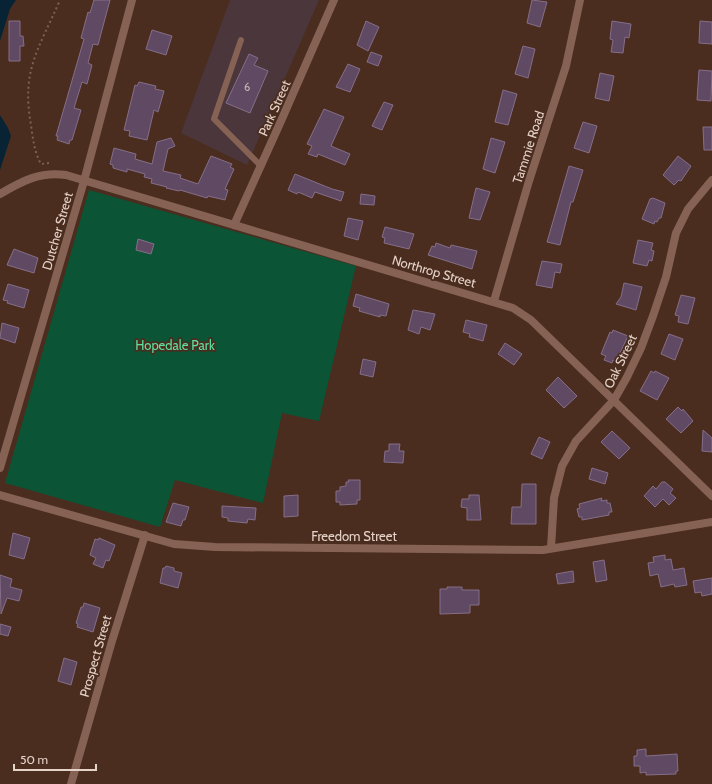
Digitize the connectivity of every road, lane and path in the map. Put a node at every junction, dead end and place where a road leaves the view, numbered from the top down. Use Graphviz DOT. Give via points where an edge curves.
graph roads {
  1 [pos="60,0"];
  2 [pos="132,0"];
  3 [pos="334,0"];
  4 [pos="580,0"];
  5 [pos="241,40"];
  6 [pos="49,163"];
  7 [pos="261,166"];
  8 [pos="712,180"];
  9 [pos="84,181"];
  10 [pos="0,194"];
  11 [pos="234,224"];
  12 [pos="494,301"];
  13 [pos="614,400"];
  14 [pos="0,468"];
  15 [pos="0,495"];
  16 [pos="712,496"];
  17 [pos="712,522"];
  18 [pos="145,535"];
  19 [pos="551,548"];
  20 [pos="71,784"];
  1 -- 6 [label="path" via="38,45 28,78 28,108 35,153 41,164"];
  2 -- 9 [label="street, Dutcher Street"];
  3 -- 7 [label="street, Park Street"];
  4 -- 12 [label="street, Tammie Road" via="566,66 527,186"];
  5 -- 7 [label="lane" via="214,119"];
  7 -- 11 [label="street, Park Street"];
  8 -- 13 [label="street, Oak Street" via="688,209 676,233 666,277 646,336"];
  9 -- 10 [label="street, Northrop Street" via="55,173 43,174 33,176"];
  9 -- 11 [label="street, Northrop Street"];
  9 -- 14 [label="street, Dutcher Street"];
  11 -- 12 [label="street, Northrop Street"];
  12 -- 13 [label="street, Northrop Street" via="513,308 531,320"];
  13 -- 16 [label="street, Northrop Street"];
  13 -- 19 [label="street, Oak Street" via="581,435 562,466 554,498"];
  15 -- 18 [label="street, Freedom Street"];
  17 -- 19 [label="street, Freedom Street"];
  18 -- 19 [label="street, Freedom Street" via="180,545 215,547"];
  18 -- 20 [label="street, Prospect Street"];
}
